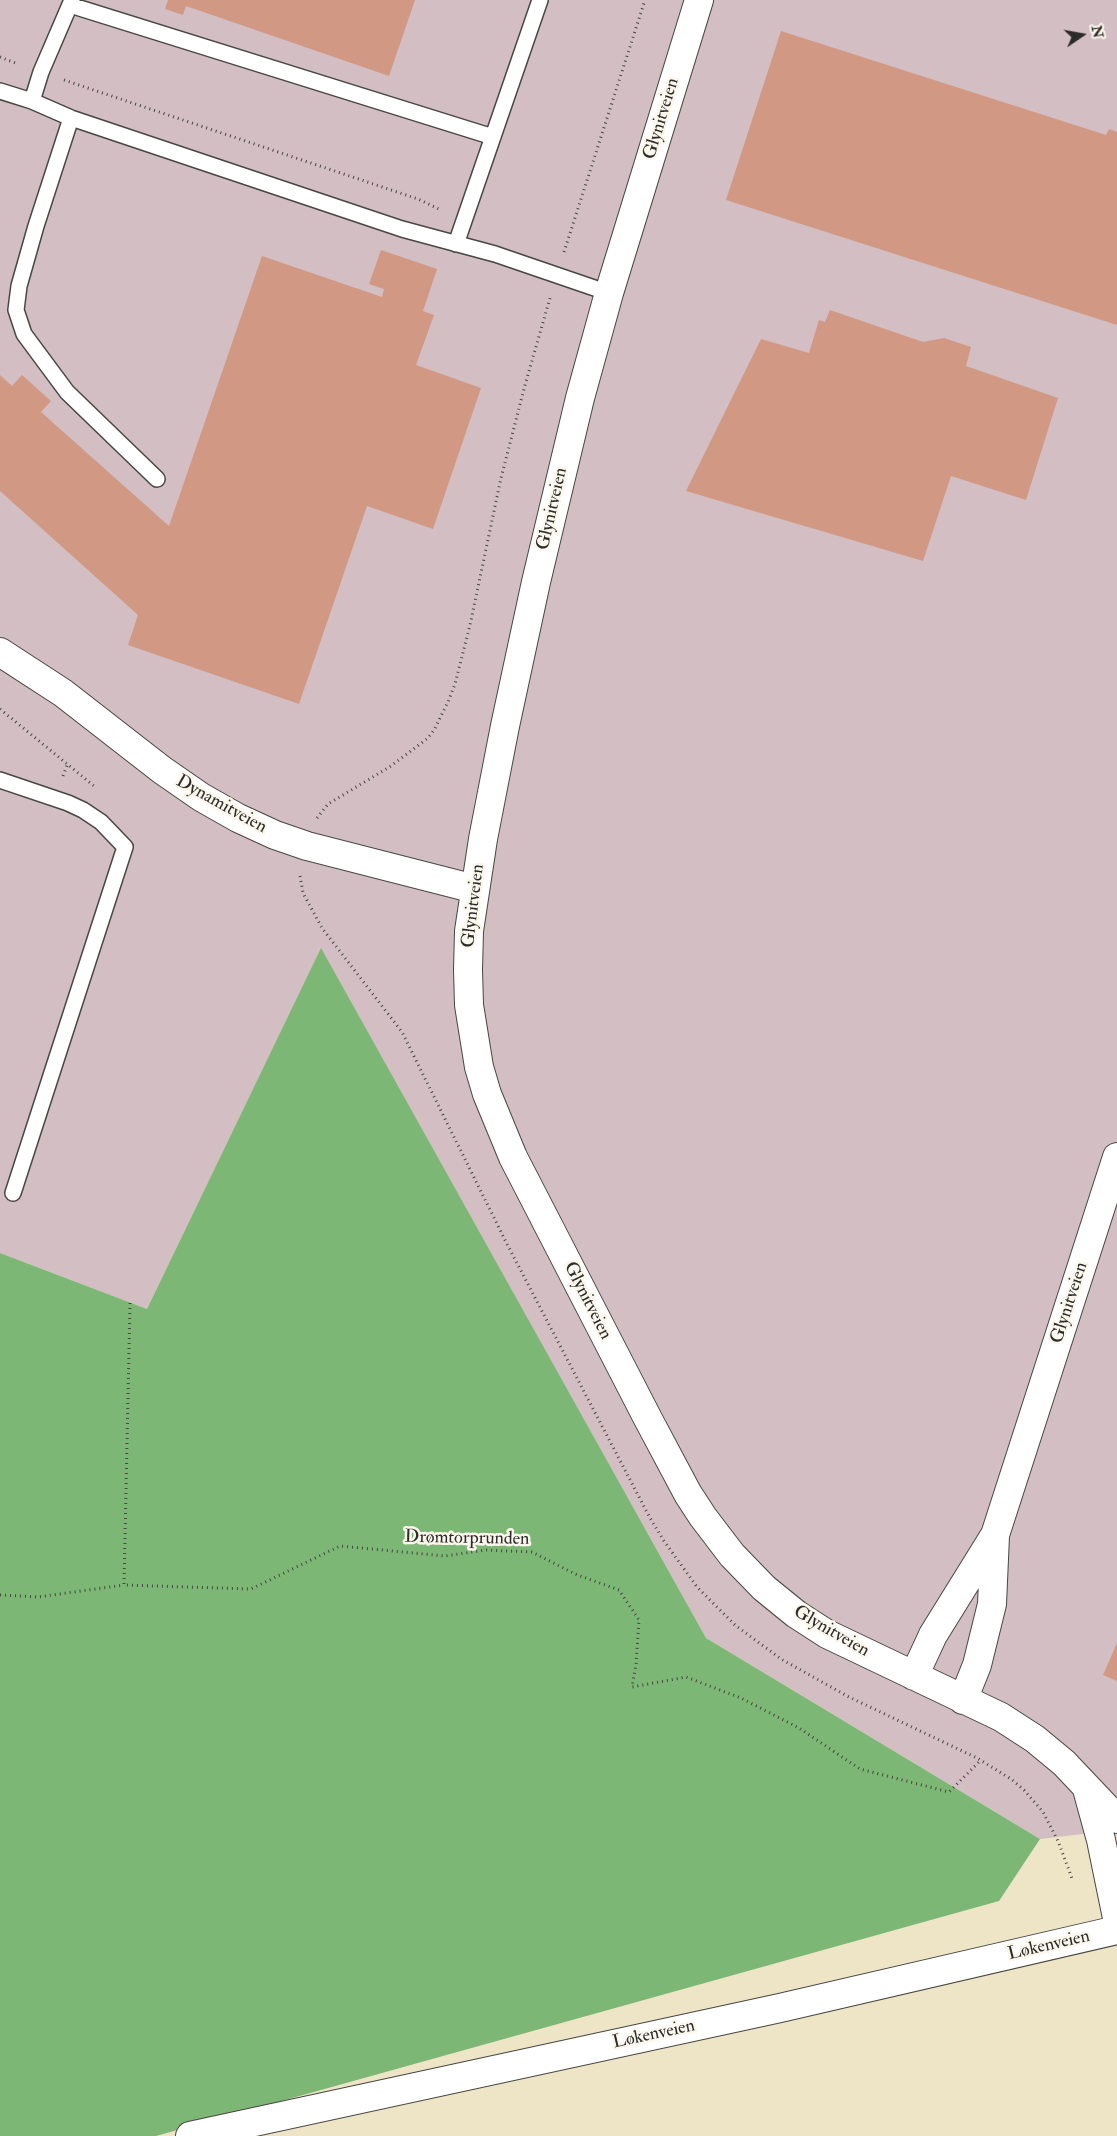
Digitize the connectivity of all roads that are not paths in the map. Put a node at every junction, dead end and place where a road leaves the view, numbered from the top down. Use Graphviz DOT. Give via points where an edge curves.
graph roads {
  1 [pos="540,0"];
  2 [pos="699,0"];
  3 [pos="71,3"];
  4 [pos="0,91"];
  5 [pos="32,101"];
  6 [pos="71,118"];
  7 [pos="493,137"];
  8 [pos="456,244"];
  9 [pos="609,293"];
  10 [pos="157,479"];
  11 [pos="0,652"];
  12 [pos="0,780"];
  13 [pos="475,889"];
  14 [pos="1117,1157"];
  15 [pos="14,1193"];
  16 [pos="995,1535"];
  17 [pos="914,1676"];
  18 [pos="963,1700"];
  19 [pos="1086,1788"];
  20 [pos="1117,1818"];
  21 [pos="1117,1918"];
  22 [pos="1117,1930"];
  23 [pos="190,2136"];
  1 -- 7 [label="lane"];
  2 -- 9 [label="street, Glynitveien"];
  3 -- 5 [label="lane"];
  3 -- 7 [label="lane"];
  4 -- 5 [label="lane"];
  5 -- 6 [label="lane"];
  6 -- 8 [label="lane" via="402,229"];
  6 -- 10 [label="lane" via="19,286 16,310 24,334 67,392"];
  7 -- 8 [label="lane"];
  8 -- 9 [label="lane"];
  9 -- 13 [label="street, Glynitveien" via="536,582"];
  11 -- 13 [label="street, Dynamitveien" via="63,693 162,770 238,818 307,846"];
  12 -- 15 [label="lane" via="83,810 101,822 125,847"];
  13 -- 17 [label="street, Glynitveien" via="468,950 469,1005 487,1094 517,1166 684,1486 718,1538 764,1588 827,1634"];
  14 -- 16 [label="street, Glynitveien"];
  16 -- 17 [label="street, Glynitveien" via="933,1635"];
  16 -- 18 [label="street, Glynitveien" via="992,1604 977,1665"];
  17 -- 18 [label="street, Glynitveien"];
  18 -- 19 [label="street, Glynitveien" via="1001,1717 1035,1739 1064,1763"];
  19 -- 20 [label="street, Glynitveien"];
  19 -- 21 [label="street, Glynitveien" via="1101,1840"];
  22 -- 23 [label="street, Løkenveien" via="770,2010"];
}
